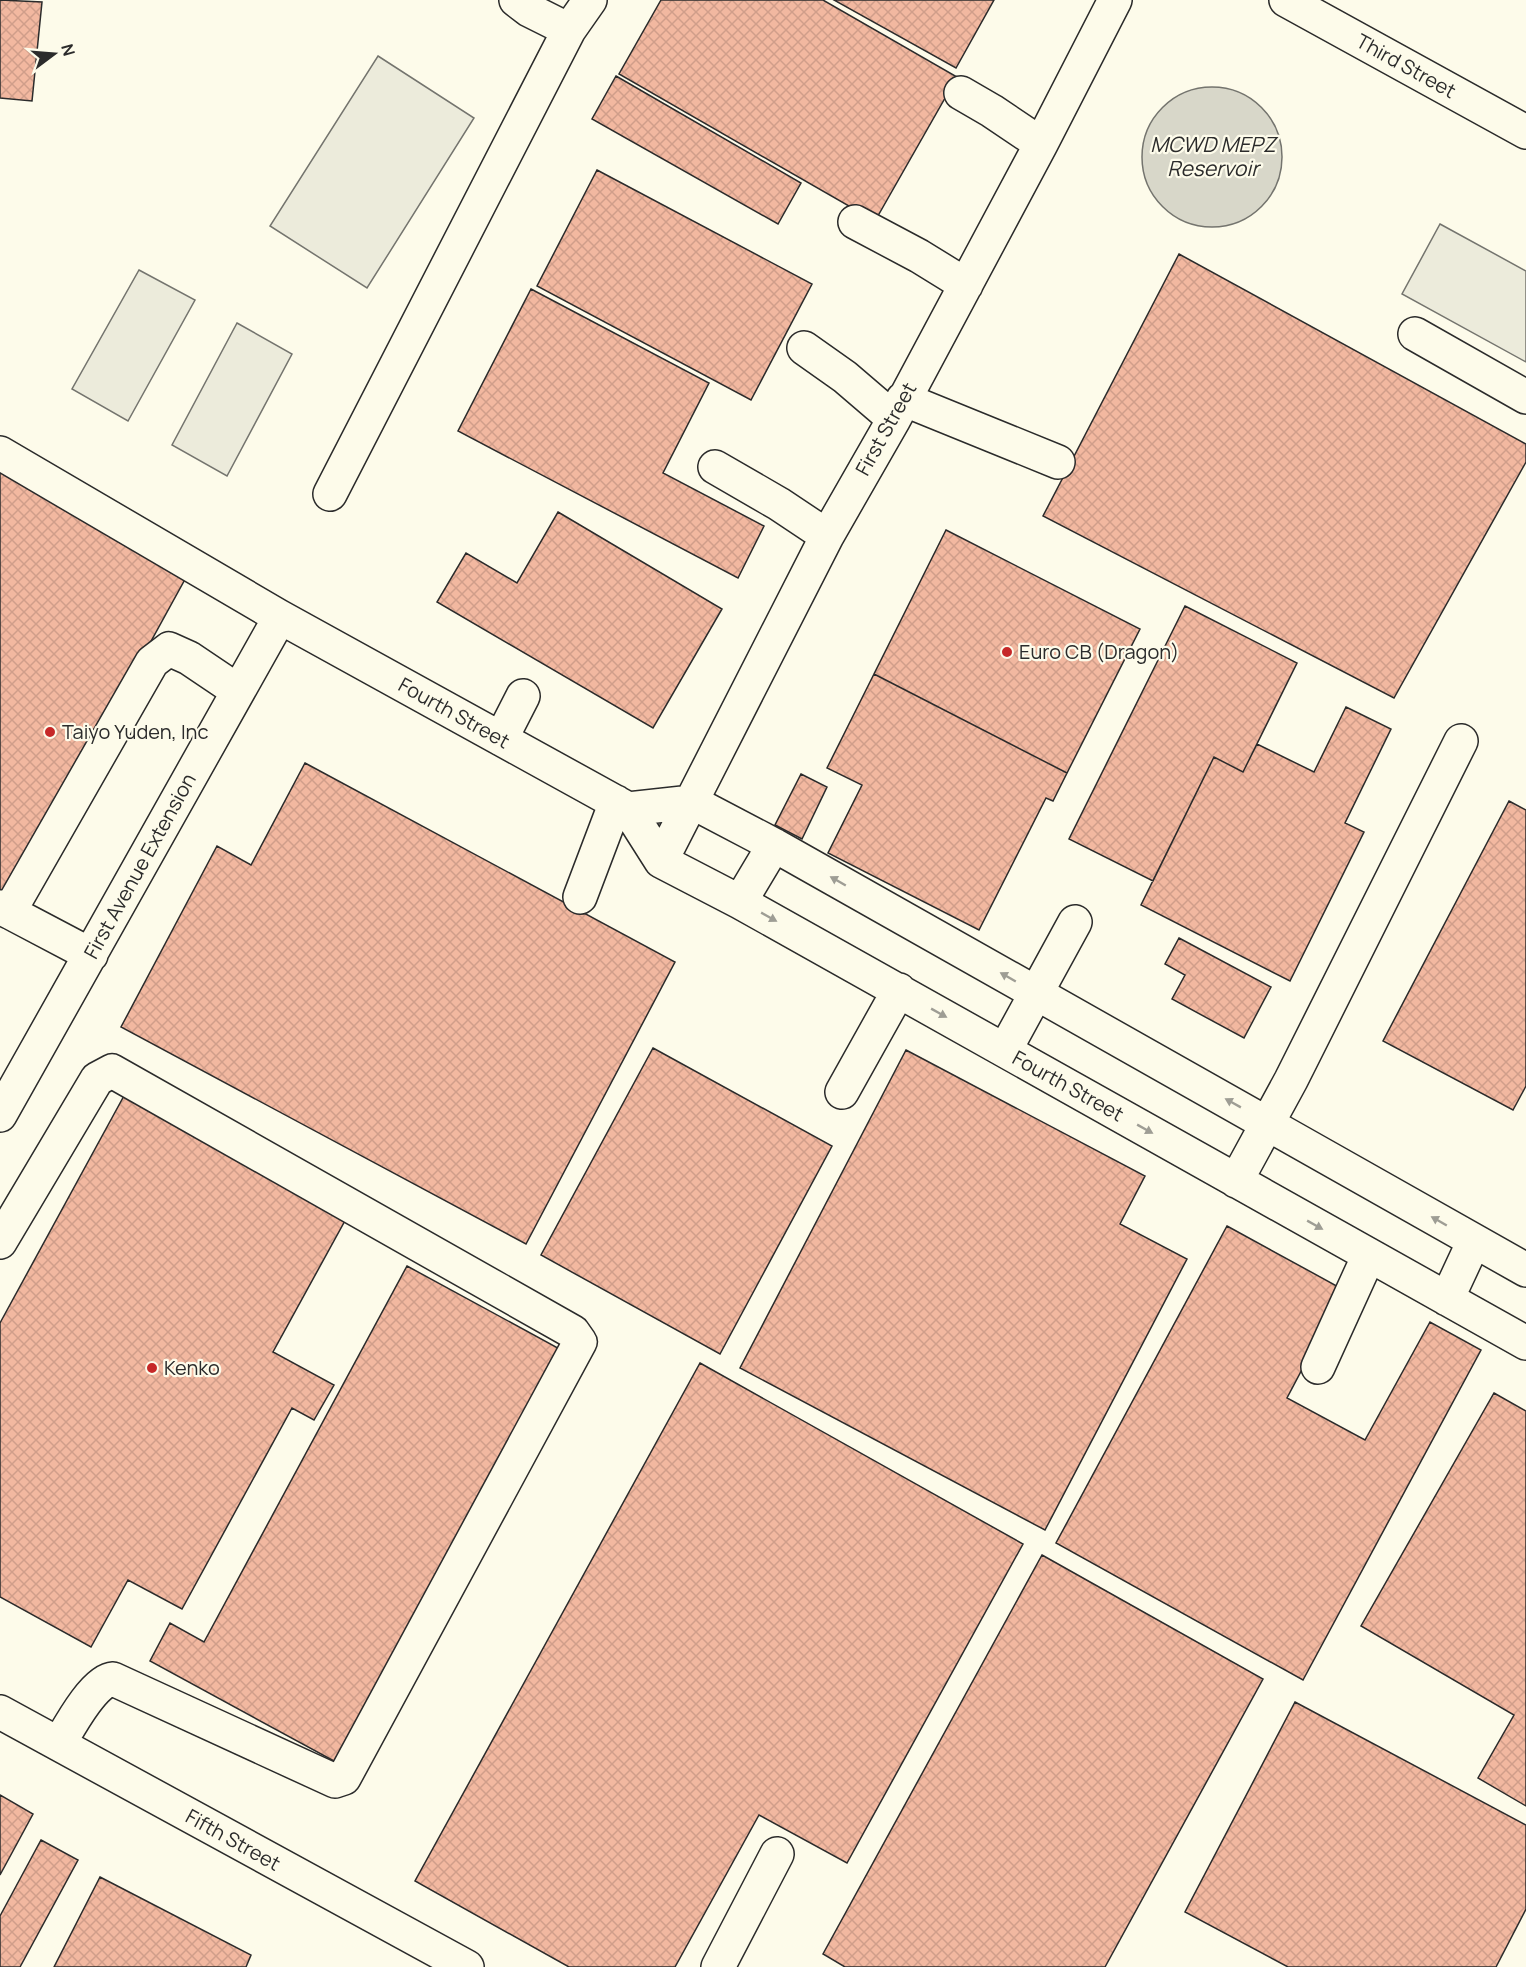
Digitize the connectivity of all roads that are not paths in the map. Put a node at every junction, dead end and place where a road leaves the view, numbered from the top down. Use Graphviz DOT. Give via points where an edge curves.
graph roads {
  1 [pos="516,0"];
  2 [pos="590,0"];
  3 [pos="1115,0"];
  4 [pos="1286,0"];
  5 [pos="569,30"];
  6 [pos="961,93"];
  7 [pos="1526,132"];
  8 [pos="1041,144"];
  9 [pos="855,222"];
  10 [pos="966,285"];
  11 [pos="1415,334"];
  12 [pos="804,348"];
  13 [pos="1526,397"];
  14 [pos="898,409"];
  15 [pos="0,453"];
  16 [pos="1058,462"];
  17 [pos="715,466"];
  18 [pos="330,494"];
  19 [pos="827,536"];
  20 [pos="280,617"];
  21 [pos="238,691"];
  22 [pos="523,696"];
  23 [pos="501,739"];
  24 [pos="1461,741"];
  25 [pos="692,802"];
  26 [pos="622,806"];
  27 [pos="774,845"];
  28 [pos="661,861"];
  29 [pos="580,897"];
  30 [pos="740,902"];
  31 [pos="4,909"];
  32 [pos="1075,922"];
  33 [pos="91,955"];
  34 [pos="899,990"];
  35 [pos="1036,993"];
  36 [pos="1005,1050"];
  37 [pos="842,1092"];
  38 [pos="0,1114"];
  39 [pos="1267,1123"];
  40 [pos="1236,1180"];
  41 [pos="1474,1241"];
  42 [pos="0,1242"];
  43 [pos="1369,1255"];
  44 [pos="1526,1270"];
  45 [pos="1447,1299"];
  46 [pos="1526,1343"];
  47 [pos="1318,1366"];
  48 [pos="0,1712"];
  49 [pos="59,1744"];
  50 [pos="777,1854"];
  51 [pos="466,1967"];
  52 [pos="718,1967"];
  1 -- 5 [label="street"];
  2 -- 5 [label="street"];
  3 -- 8 [label="street, First Street"];
  4 -- 7 [label="street, Third Street"];
  5 -- 18 [label="street"];
  6 -- 8 [label="street"];
  8 -- 10 [label="street, First Street"];
  9 -- 10 [label="street"];
  10 -- 14 [label="street, First Street"];
  11 -- 13 [label="street"];
  12 -- 14 [label="street"];
  14 -- 16 [label="street"];
  14 -- 19 [label="street, First Street"];
  15 -- 20 [label="street, Fourth Street"];
  17 -- 19 [label="street"];
  19 -- 25 [label="street, First Street"];
  20 -- 21 [label="street, First Avenue Extension"];
  20 -- 23 [label="street, Fourth Street"];
  21 -- 31 [label="street" via="189,658 169,650 152,662"];
  21 -- 33 [label="street, First Avenue Extension"];
  22 -- 23 [label="street"];
  23 -- 26 [label="street, Fourth Street"];
  24 -- 39 [label="street"];
  25 -- 26 [label="street"];
  25 -- 27 [label="street"];
  25 -- 28 [label="street, First Street"];
  26 -- 28 [label="street, Fourth Street"];
  26 -- 29 [label="street"];
  27 -- 30 [label="street"];
  35 -- 27 [label="street, one-way"];
  28 -- 30 [label="street, Fourth Street"];
  30 -- 34 [label="street, Fourth Street, one-way"];
  31 -- 33 [label="street"];
  32 -- 35 [label="street"];
  33 -- 38 [label="street, First Avenue Extension"];
  34 -- 36 [label="street, Fourth Street, one-way"];
  34 -- 37 [label="street"];
  35 -- 36 [label="street"];
  39 -- 35 [label="street, one-way"];
  36 -- 40 [label="street, Fourth Street, one-way"];
  39 -- 40 [label="street"];
  41 -- 39 [label="street, one-way"];
  40 -- 43 [label="street, Fourth Street, one-way"];
  41 -- 44 [label="street"];
  41 -- 45 [label="street"];
  42 -- 49 [label="street" via="97,1079 112,1071 573,1332 580,1342 344,1778 335,1781 113,1679 105,1681 85,1701"];
  43 -- 45 [label="street, Fourth Street"];
  43 -- 47 [label="street"];
  45 -- 46 [label="street, Fourth Street"];
  48 -- 49 [label="street, Fifth Street"];
  49 -- 51 [label="street, Fifth Street"];
  50 -- 52 [label="street"];
}
